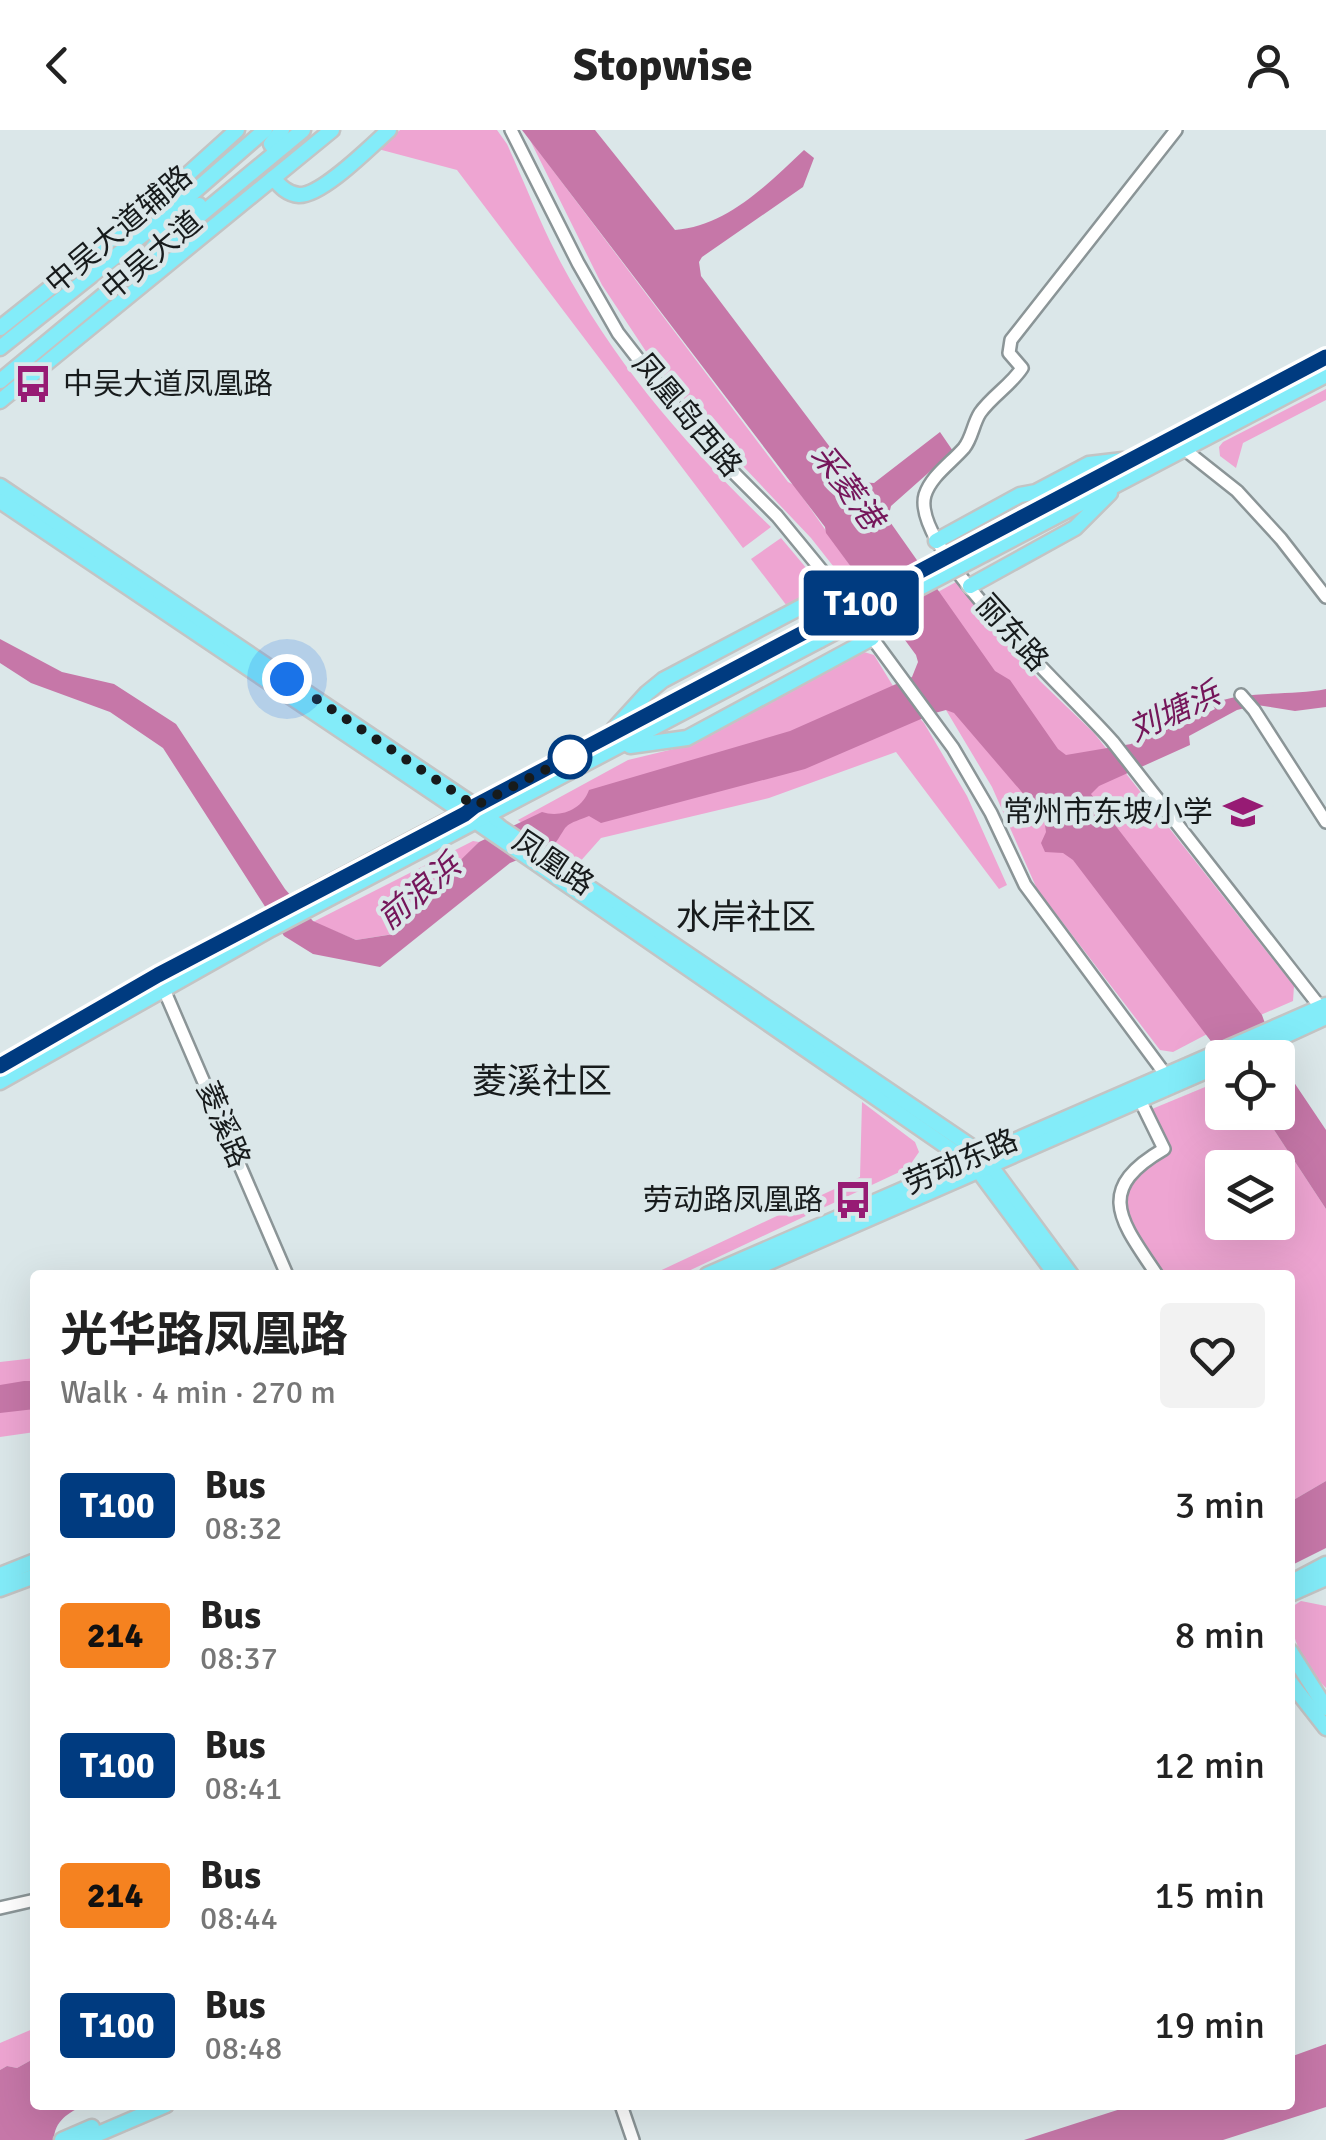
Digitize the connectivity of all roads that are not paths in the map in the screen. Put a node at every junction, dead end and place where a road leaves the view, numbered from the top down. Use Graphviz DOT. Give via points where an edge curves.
graph roads {
  1 [pos="237,130"];
  2 [pos="265,130"];
  3 [pos="303,130"];
  4 [pos="320,130"];
  5 [pos="332,130"];
  6 [pos="389,130"];
  7 [pos="511,130"];
  8 [pos="1176,130"];
  9 [pos="283,138"];
  10 [pos="307,150"];
  11 [pos="222,165"];
  12 [pos="273,178"];
  13 [pos="138,268"];
  14 [pos="93,274"];
  15 [pos="76,288"];
  16 [pos="41,295"];
  17 [pos="0,328"];
  18 [pos="72,342"];
  19 [pos="0,348"];
  20 [pos="1326,357"];
  21 [pos="0,360"];
  22 [pos="24,362"];
  23 [pos="1326,375"];
  24 [pos="0,382"];
  25 [pos="0,401"];
  26 [pos="1184,449"];
  27 [pos="1134,459"];
  28 [pos="1121,482"];
  29 [pos="0,486"];
  30 [pos="0,501"];
  31 [pos="936,541"];
  32 [pos="982,547"];
  33 [pos="970,586"];
  34 [pos="835,588"];
  35 [pos="1326,598"];
  36 [pos="872,638"];
  37 [pos="1241,695"];
  38 [pos="613,743"];
  39 [pos="482,820"];
  40 [pos="1326,822"];
  41 [pos="161,982"];
  42 [pos="1324,1010"];
  43 [pos="1282,1031"];
  44 [pos="1263,1040"];
  45 [pos="1267,1040"];
  46 [pos="0,1066"];
  47 [pos="1205,1066"];
  48 [pos="1169,1080"];
  49 [pos="0,1082"];
  50 [pos="1140,1100"];
  51 [pos="979,1162"];
  52 [pos="285,1270"];
  53 [pos="719,1270"];
  54 [pos="751,1270"];
  55 [pos="1065,1270"];
  56 [pos="1155,1270"];
  57 [pos="30,1563"];
  58 [pos="1326,1564"];
  59 [pos="0,1575"];
  60 [pos="30,1578"];
  61 [pos="1326,1578"];
  62 [pos="1295,1580"];
  63 [pos="0,1590"];
  64 [pos="1295,1592"];
  65 [pos="1297,1679"];
  66 [pos="1326,1708"];
  67 [pos="1326,1728"];
  68 [pos="30,1901"];
  69 [pos="0,1908"];
  70 [pos="135,2110"];
  71 [pos="151,2110"];
  72 [pos="623,2110"];
  73 [pos="115,2122"];
  74 [pos="62,2140"];
  75 [pos="84,2140"];
  76 [pos="634,2140"];
  1 -- 16 [label="main road, 中吴大道辅路"];
  2 -- 11 [label="main road, 中吴大道"];
  3 -- 9 [label="main road, 中吴大道"];
  4 -- 10 [label="main road"];
  5 -- 10 [label="main road, 中吴大道辅路"];
  6 -- 12 [label="main road" via="320,189 301,196"];
  7 -- 34 [label="street, 凤凰岛西路" via="618,333 702,441 777,516"];
  8 -- 31 [label="street, 丽东路" via="1012,340 1009,354 1022,368 983,408 969,440 926,491 924,516"];
  9 -- 13 [label="main road, 中吴大道"];
  10 -- 12 [label="main road, 中吴大道辅路"];
  11 -- 13 [label="main road" via="234,164 237,174 165,232"];
  11 -- 14 [label="main road, 中吴大道"];
  12 -- 18 [label="main road, 中吴大道辅路"];
  13 -- 22 [label="main road, 中吴大道"];
  14 -- 15 [label="main road, 中吴大道"];
  14 -- 16 [label="main road"];
  15 -- 19 [label="main road, 中吴大道"];
  15 -- 21 [label="main road"];
  16 -- 17 [label="main road, 中吴大道辅路"];
  18 -- 22 [label="main road"];
  18 -- 25 [label="main road, 中吴大道辅路"];
  20 -- 27 [label="main road"];
  22 -- 24 [label="main road, 中吴大道"];
  23 -- 26 [label="main road"];
  26 -- 28 [label="main road"];
  26 -- 35 [label="street" via="1237,492"];
  27 -- 31 [label="main road" via="1088,464"];
  27 -- 32 [label="main road"];
  28 -- 32 [label="main road"];
  28 -- 33 [label="main road" via="1076,528"];
  29 -- 39 [label="main road, 凤凰路"];
  30 -- 39 [label="main road, 凤凰路"];
  31 -- 33 [label="street, 丽东路"];
  32 -- 38 [label="main road, bridge"];
  33 -- 42 [label="street, 丽东路" via="1113,742"];
  34 -- 36 [label="street, 凤凰岛西路"];
  34 -- 38 [label="main road" via="663,680"];
  36 -- 38 [label="main road" via="687,738"];
  36 -- 48 [label="street, 凤凰岛西路" via="991,813 1025,885"];
  37 -- 40 [label="street"];
  38 -- 39 [label="main road"];
  39 -- 41 [label="main road"];
  39 -- 51 [label="main road, 凤凰路"];
  41 -- 46 [label="main road"];
  41 -- 49 [label="main road"];
  41 -- 52 [label="street, 菱溪路"];
  42 -- 43 [label="main road"];
  43 -- 44 [label="main road, 劳动东路"];
  43 -- 45 [label="main road"];
  47 -- 48 [label="main road, 劳动东路"];
  48 -- 50 [label="main road, 劳动东路"];
  48 -- 51 [label="main road, 劳动东路"];
  50 -- 51 [label="main road, 劳动东路"];
  50 -- 56 [label="street" via="1164,1149 1124,1181 1117,1203 1124,1226"];
  51 -- 53 [label="main road, 劳动东路"];
  51 -- 54 [label="main road, 劳动东路"];
  51 -- 55 [label="main road, 凤凰路"];
  57 -- 59 [label="main road"];
  58 -- 62 [label="main road"];
  60 -- 63 [label="main road"];
  61 -- 64 [label="main road"];
  65 -- 66 [label="main road"];
  65 -- 67 [label="main road"];
  68 -- 69 [label="street"];
  70 -- 73 [label="main road"];
  71 -- 73 [label="main road"];
  72 -- 76 [label="street"];
  73 -- 74 [label="main road"];
  73 -- 75 [label="main road"];
}
